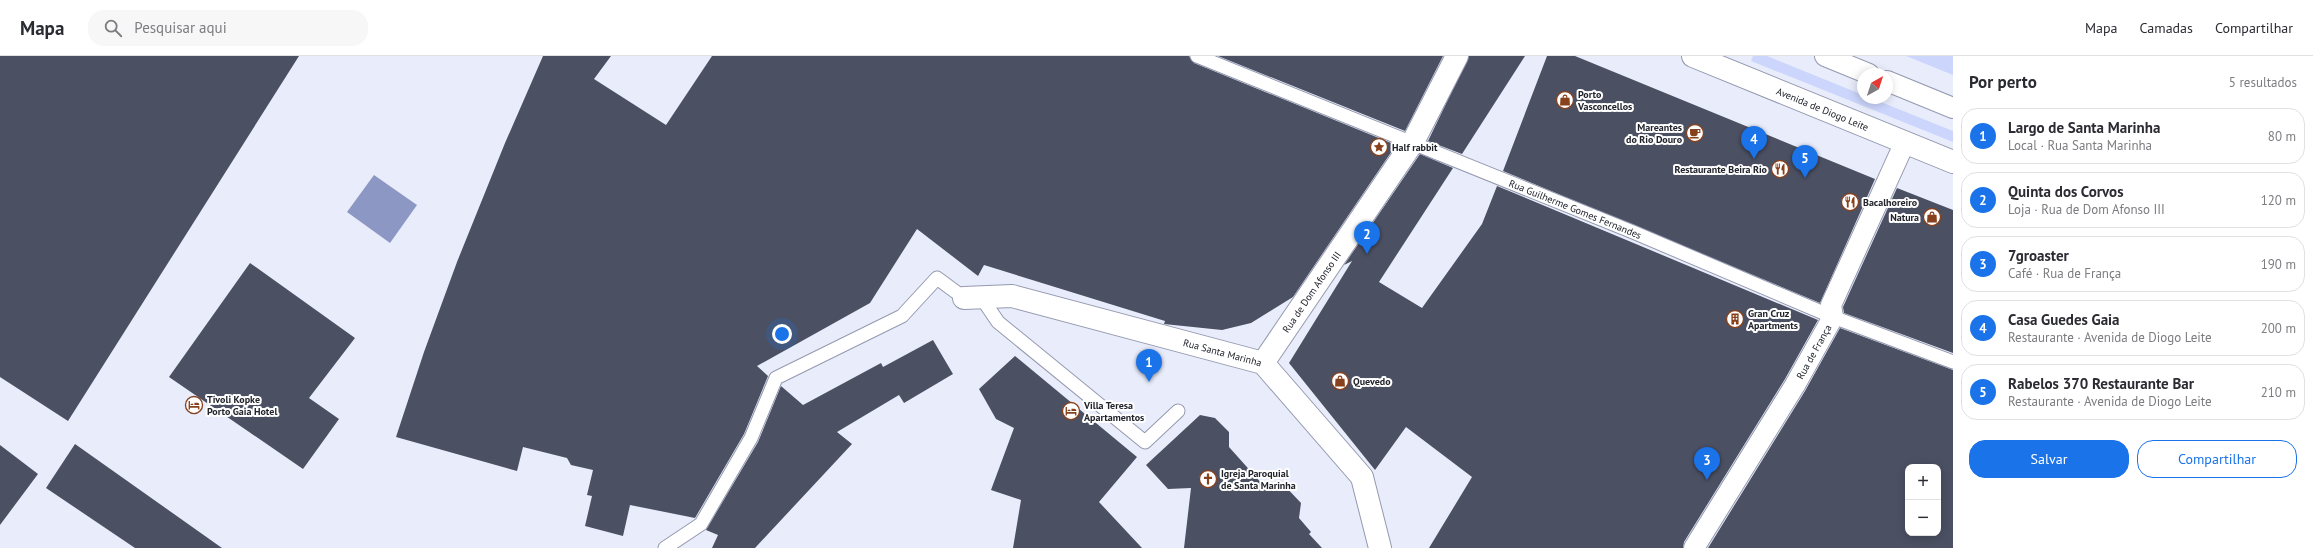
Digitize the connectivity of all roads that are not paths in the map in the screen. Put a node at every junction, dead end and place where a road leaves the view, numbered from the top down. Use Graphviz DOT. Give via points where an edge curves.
graph roads {
  1 [pos="1197,56"];
  2 [pos="1457,56"];
  3 [pos="1693,56"];
  4 [pos="1825,56"];
  5 [pos="1857,69"];
  6 [pos="1893,83"];
  7 [pos="1953,108"];
  8 [pos="1413,142"];
  9 [pos="1905,142"];
  10 [pos="1953,162"];
  11 [pos="972,298"];
  12 [pos="1832,317"];
  13 [pos="1953,362"];
  14 [pos="1263,363"];
  15 [pos="1178,411"];
  16 [pos="665,548"];
  17 [pos="1380,548"];
  18 [pos="1694,548"];
  1 -- 8 [label="lane, Rua Guilherme Gomes Fernandes"];
  2 -- 8 [label="street, Rua de Dom Afonso III"];
  3 -- 9 [label="street, Avenida de Diogo Leite"];
  4 -- 5 [label="street"];
  6 -- 7 [label="street"];
  8 -- 12 [label="lane, Rua Guilherme Gomes Fernandes"];
  8 -- 14 [label="street, Rua de Dom Afonso III"];
  9 -- 10 [label="street, Avenida de Diogo Leite"];
  9 -- 12 [label="street, Rua de França" via="1831,305"];
  11 -- 14 [label="street, Rua Santa Marinha" via="1012,296"];
  11 -- 15 [label="lane" via="1145,442"];
  11 -- 16 [label="lane" via="937,278 902,316 776,378 751,438 701,524"];
  12 -- 13 [label="lane, Rua Guilherme Gomes Fernandes"];
  12 -- 18 [label="street, Rua de França" via="1795,384"];
  14 -- 17 [label="street, Rua Santa Marinha" via="1362,476"];
}
